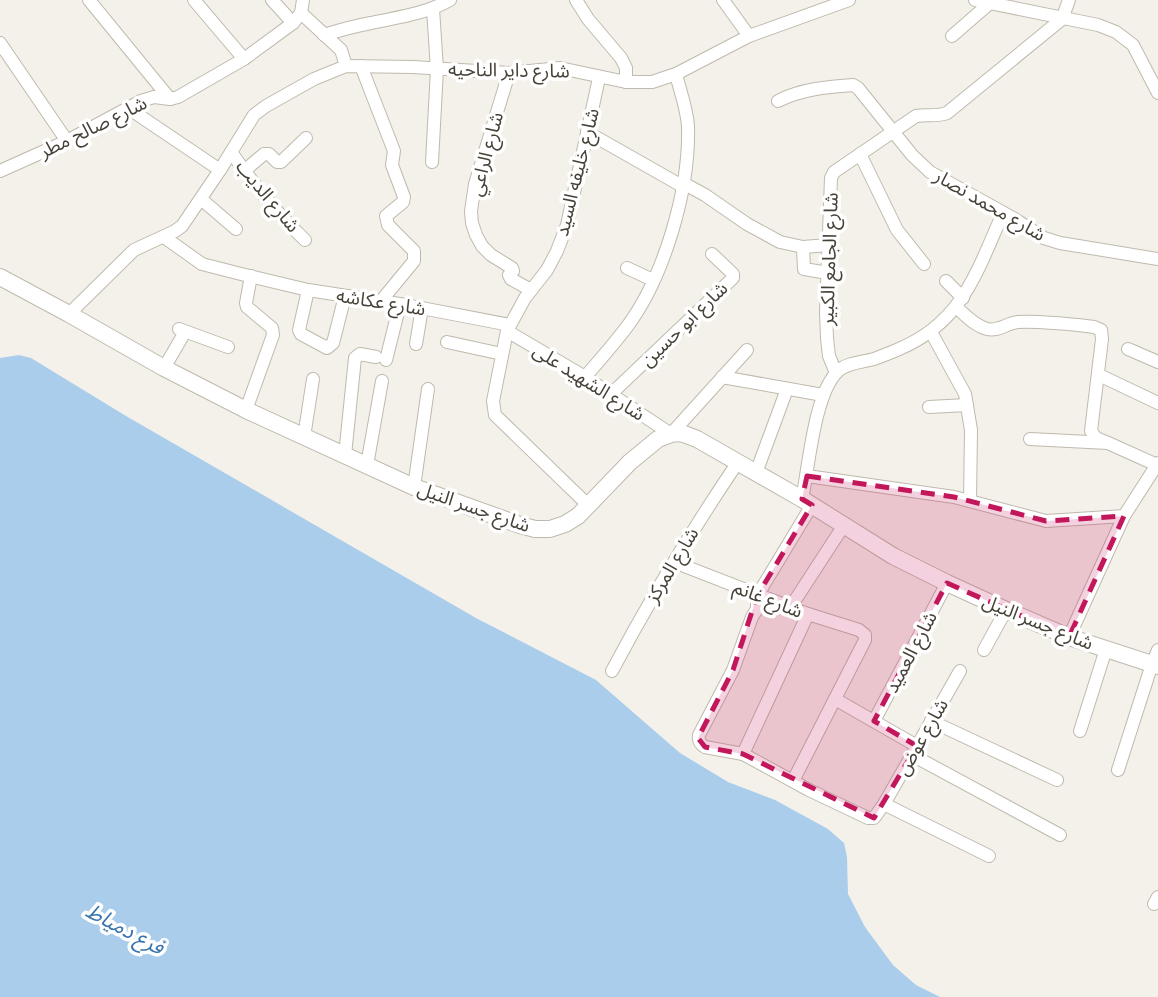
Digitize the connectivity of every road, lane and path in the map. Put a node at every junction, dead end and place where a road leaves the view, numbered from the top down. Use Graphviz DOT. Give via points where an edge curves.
graph roads {
  1 [pos="89,0"];
  2 [pos="194,0"];
  3 [pos="272,0"];
  4 [pos="450,0"];
  5 [pos="576,0"];
  6 [pos="723,0"];
  7 [pos="849,0"];
  8 [pos="975,0"];
  9 [pos="1069,0"];
  10 [pos="990,3"];
  11 [pos="433,9"];
  12 [pos="299,12"];
  13 [pos="1062,19"];
  14 [pos="324,35"];
  15 [pos="749,36"];
  16 [pos="952,36"];
  17 [pos="0,43"];
  18 [pos="244,59"];
  19 [pos="346,66"];
  20 [pos="361,66"];
  21 [pos="437,69"];
  22 [pos="509,73"];
  23 [pos="676,74"];
  24 [pos="599,78"];
  25 [pos="626,82"];
  26 [pos="1157,89"];
  27 [pos="170,99"];
  28 [pos="778,101"];
  29 [pos="128,108"];
  30 [pos="587,132"];
  31 [pos="894,132"];
  32 [pos="306,138"];
  33 [pos="67,141"];
  34 [pos="231,152"];
  35 [pos="860,154"];
  36 [pos="432,162"];
  37 [pos="220,170"];
  38 [pos="0,171"];
  39 [pos="244,171"];
  40 [pos="682,185"];
  41 [pos="201,199"];
  42 [pos="1003,213"];
  43 [pos="236,229"];
  44 [pos="164,237"];
  45 [pos="305,240"];
  46 [pos="829,246"];
  47 [pos="803,247"];
  48 [pos="712,254"];
  49 [pos="1158,259"];
  50 [pos="925,264"];
  51 [pos="626,268"];
  52 [pos="828,273"];
  53 [pos="251,276"];
  54 [pos="0,277"];
  55 [pos="653,280"];
  56 [pos="946,281"];
  57 [pos="308,290"];
  58 [pos="531,290"];
  59 [pos="345,296"];
  60 [pos="381,301"];
  61 [pos="959,303"];
  62 [pos="400,304"];
  63 [pos="422,308"];
  64 [pos="69,314"];
  65 [pos="509,328"];
  66 [pos="931,332"];
  67 [pos="447,342"];
  68 [pos="416,344"];
  69 [pos="228,347"];
  70 [pos="1129,349"];
  71 [pos="747,350"];
  72 [pos="502,354"];
  73 [pos="1158,362"];
  74 [pos="164,368"];
  75 [pos="836,373"];
  76 [pos="1099,375"];
  77 [pos="585,377"];
  78 [pos="722,377"];
  79 [pos="313,379"];
  80 [pos="382,381"];
  81 [pos="428,389"];
  82 [pos="787,389"];
  83 [pos="611,394"];
  84 [pos="823,395"];
  85 [pos="1158,403"];
  86 [pos="967,405"];
  87 [pos="929,407"];
  88 [pos="246,410"];
  89 [pos="671,434"];
  90 [pos="304,436"];
  91 [pos="1030,439"];
  92 [pos="1108,443"];
  93 [pos="345,455"];
  94 [pos="738,462"];
  95 [pos="367,465"];
  96 [pos="1157,467"];
  97 [pos="756,473"];
  98 [pos="807,476"];
  99 [pos="414,487"];
  100 [pos="970,501"];
  101 [pos="807,502"];
  102 [pos="588,505"];
  103 [pos="1124,516"];
  104 [pos="844,524"];
  105 [pos="679,564"];
  106 [pos="947,583"];
  107 [pos="757,596"];
  108 [pos="790,608"];
  109 [pos="1006,610"];
  110 [pos="808,614"];
  111 [pos="1069,637"];
  112 [pos="1106,649"];
  113 [pos="984,650"];
  114 [pos="1156,660"];
  115 [pos="612,671"];
  116 [pos="960,671"];
  117 [pos="835,699"];
  118 [pos="931,721"];
  119 [pos="874,722"];
  120 [pos="1080,731"];
  121 [pos="914,750"];
  122 [pos="743,754"];
  123 [pos="1118,770"];
  124 [pos="1057,780"];
  125 [pos="793,781"];
  126 [pos="884,804"];
  127 [pos="1060,835"];
  128 [pos="989,856"];
  1 -- 27 [label="street"];
  2 -- 18 [label="street"];
  3 -- 12 [label="street"];
  4 -- 11 [label="street"];
  5 -- 25 [label="street" via="621,58"];
  6 -- 15 [label="street"];
  7 -- 15 [label="street, شارع داير الناحيه"];
  8 -- 10 [label="street"];
  9 -- 13 [label="street"];
  10 -- 13 [label="street"];
  10 -- 16 [label="street"];
  11 -- 14 [label="street"];
  11 -- 21 [label="street"];
  12 -- 14 [label="street"];
  12 -- 18 [label="street, شارع صالح مطر"];
  13 -- 26 [label="street" via="1098,25 1125,38"];
  13 -- 31 [label="street, شارع الجامع الكبير" via="947,113 916,116"];
  14 -- 19 [label="street" via="341,50"];
  15 -- 23 [label="street, شارع داير الناحيه"];
  17 -- 33 [label="street"];
  18 -- 27 [label="street, شارع صالح مطر"];
  19 -- 20 [label="street, شارع داير الناحيه"];
  19 -- 34 [label="street, شارع داير الناحيه" via="259,111"];
  20 -- 21 [label="street, شارع داير الناحيه"];
  20 -- 60 [label="street" via="394,150 393,165 404,197 387,220 414,254 412,263"];
  21 -- 22 [label="street, شارع داير الناحيه"];
  21 -- 36 [label="street"];
  22 -- 24 [label="street, شارع داير الناحيه" via="554,68"];
  22 -- 58 [label="street, شارع الراعي" via="475,184 472,223 482,246 512,268 512,279"];
  23 -- 25 [label="street, شارع داير الناحيه" via="652,82"];
  23 -- 40 [label="street" via="688,124"];
  24 -- 25 [label="street, شارع داير الناحيه"];
  24 -- 30 [label="street, شارع خليفه السيد"];
  27 -- 29 [label="street, شارع صالح مطر" via="148,99"];
  28 -- 31 [label="street, شارع محمد نصار" via="804,91 853,85"];
  29 -- 33 [label="street, شارع صالح مطر"];
  29 -- 37 [label="street"];
  30 -- 40 [label="street"];
  30 -- 58 [label="street, شارع خليفه السيد" via="567,225 547,270"];
  31 -- 35 [label="street, شارع الجامع الكبير"];
  31 -- 42 [label="street, شارع محمد نصار" via="930,172"];
  32 -- 39 [label="street" via="281,162 264,153"];
  33 -- 38 [label="street, شارع صالح مطر"];
  34 -- 37 [label="street, شارع داير الناحيه"];
  34 -- 39 [label="street, شارع الديب"];
  35 -- 46 [label="street, شارع الجامع الكبير" via="832,175"];
  35 -- 50 [label="street" via="897,230"];
  37 -- 41 [label="street, شارع داير الناحيه"];
  39 -- 45 [label="street, شارع الديب"];
  40 -- 47 [label="street" via="780,242"];
  40 -- 55 [label="street" via="672,231"];
  41 -- 43 [label="street"];
  41 -- 44 [label="street, شارع داير الناحيه" via="182,226"];
  42 -- 49 [label="street, شارع محمد نصار" via="1060,243"];
  42 -- 61 [label="street"];
  44 -- 53 [label="street, شارع عكاشه" via="202,264"];
  44 -- 64 [label="street, شارع داير الناحيه" via="134,250"];
  46 -- 47 [label="street"];
  46 -- 52 [label="street, شارع الجامع الكبير"];
  47 -- 52 [label="street" via="804,269"];
  48 -- 83 [label="street, شارع ابو حسين" via="733,278"];
  51 -- 55 [label="street"];
  52 -- 75 [label="street, شارع الجامع الكبير" via="827,346"];
  53 -- 57 [label="street, شارع عكاشه" via="285,279"];
  53 -- 88 [label="street" via="247,307 272,328 273,335"];
  54 -- 64 [label="street, شارع جسر النيل"];
  55 -- 77 [label="street" via="627,327"];
  56 -- 61 [label="street"];
  57 -- 59 [label="street, شارع عكاشه"];
  57 -- 59 [label="street" via="299,330 327,348 333,343"];
  58 -- 65 [label="street, شارع خليفه السيد"];
  59 -- 60 [label="street, شارع عكاشه"];
  60 -- 62 [label="street, شارع عكاشه"];
  61 -- 66 [label="street"];
  61 -- 76 [label="street" via="978,326 992,330 1010,323 1041,321 1098,328 1102,332"];
  62 -- 63 [label="street, شارع عكاشه"];
  62 -- 93 [label="street" via="381,359 359,354 355,358"];
  63 -- 65 [label="street, شارع عكاشه"];
  63 -- 68 [label="street"];
  64 -- 74 [label="street, شارع جسر النيل"];
  65 -- 72 [label="street, شارع خليفه السيد"];
  65 -- 77 [label="street, شارع الشهيد على"];
  66 -- 75 [label="street"];
  66 -- 86 [label="street"];
  67 -- 72 [label="street"];
  69 -- 74 [label="street" via="182,331"];
  70 -- 73 [label="street"];
  71 -- 78 [label="street"];
  72 -- 102 [label="street, شارع خليفه السيد" via="493,401 495,415"];
  74 -- 88 [label="street, شارع جسر النيل"];
  75 -- 84 [label="street"];
  76 -- 85 [label="street"];
  76 -- 92 [label="street" via="1091,431"];
  77 -- 83 [label="street, شارع الشهيد على"];
  78 -- 82 [label="street"];
  78 -- 89 [label="street"];
  79 -- 90 [label="street"];
  80 -- 95 [label="street"];
  81 -- 99 [label="street"];
  82 -- 84 [label="street"];
  82 -- 97 [label="street"];
  83 -- 89 [label="street, شارع الشهيد على"];
  84 -- 98 [label="street"];
  86 -- 87 [label="street"];
  86 -- 100 [label="street"];
  88 -- 90 [label="street, شارع جسر النيل"];
  89 -- 94 [label="street, شارع جسر النيل" via="691,436"];
  89 -- 102 [label="street, شارع جسر النيل" via="652,443"];
  90 -- 93 [label="street, شارع جسر النيل"];
  91 -- 92 [label="street"];
  92 -- 96 [label="street"];
  93 -- 95 [label="street, شارع جسر النيل"];
  94 -- 97 [label="street, شارع جسر النيل"];
  94 -- 115 [label="street, شارع المركز" via="671,564"];
  95 -- 99 [label="street, شارع جسر النيل"];
  96 -- 103 [label="street"];
  97 -- 101 [label="street, شارع جسر النيل"];
  98 -- 100 [label="street"];
  98 -- 101 [label="street"];
  99 -- 102 [label="street, شارع جسر النيل" via="535,529 565,524"];
  100 -- 103 [label="street" via="1046,521"];
  101 -- 104 [label="street, شارع جسر النيل"];
  101 -- 107 [label="street"];
  103 -- 111 [label="street"];
  104 -- 106 [label="street, شارع جسر النيل"];
  104 -- 108 [label="street"];
  105 -- 107 [label="street, شارع غانم"];
  106 -- 109 [label="street, شارع جسر النيل"];
  106 -- 119 [label="street, شارع العميد"];
  107 -- 108 [label="street, شارع غانم"];
  107 -- 122 [label="street" via="757,609 733,670 698,738 705,747"];
  108 -- 110 [label="street, شارع غانم"];
  109 -- 111 [label="street, شارع جسر النيل"];
  109 -- 113 [label="street"];
  110 -- 117 [label="street, شارع غانم" via="865,635"];
  110 -- 122 [label="street"];
  111 -- 112 [label="street, شارع جسر النيل"];
  112 -- 114 [label="street, شارع جسر النيل"];
  112 -- 120 [label="street"];
  114 -- 123 [label="street"];
  116 -- 118 [label="street, شارع عوض"];
  117 -- 119 [label="street"];
  117 -- 125 [label="street"];
  118 -- 121 [label="street, شارع عوض"];
  118 -- 124 [label="street"];
  119 -- 121 [label="street"];
  121 -- 126 [label="street, شارع عوض"];
  121 -- 127 [label="street"];
  122 -- 125 [label="street"];
  125 -- 126 [label="street" via="867,818 876,816"];
  126 -- 128 [label="street"];
}
